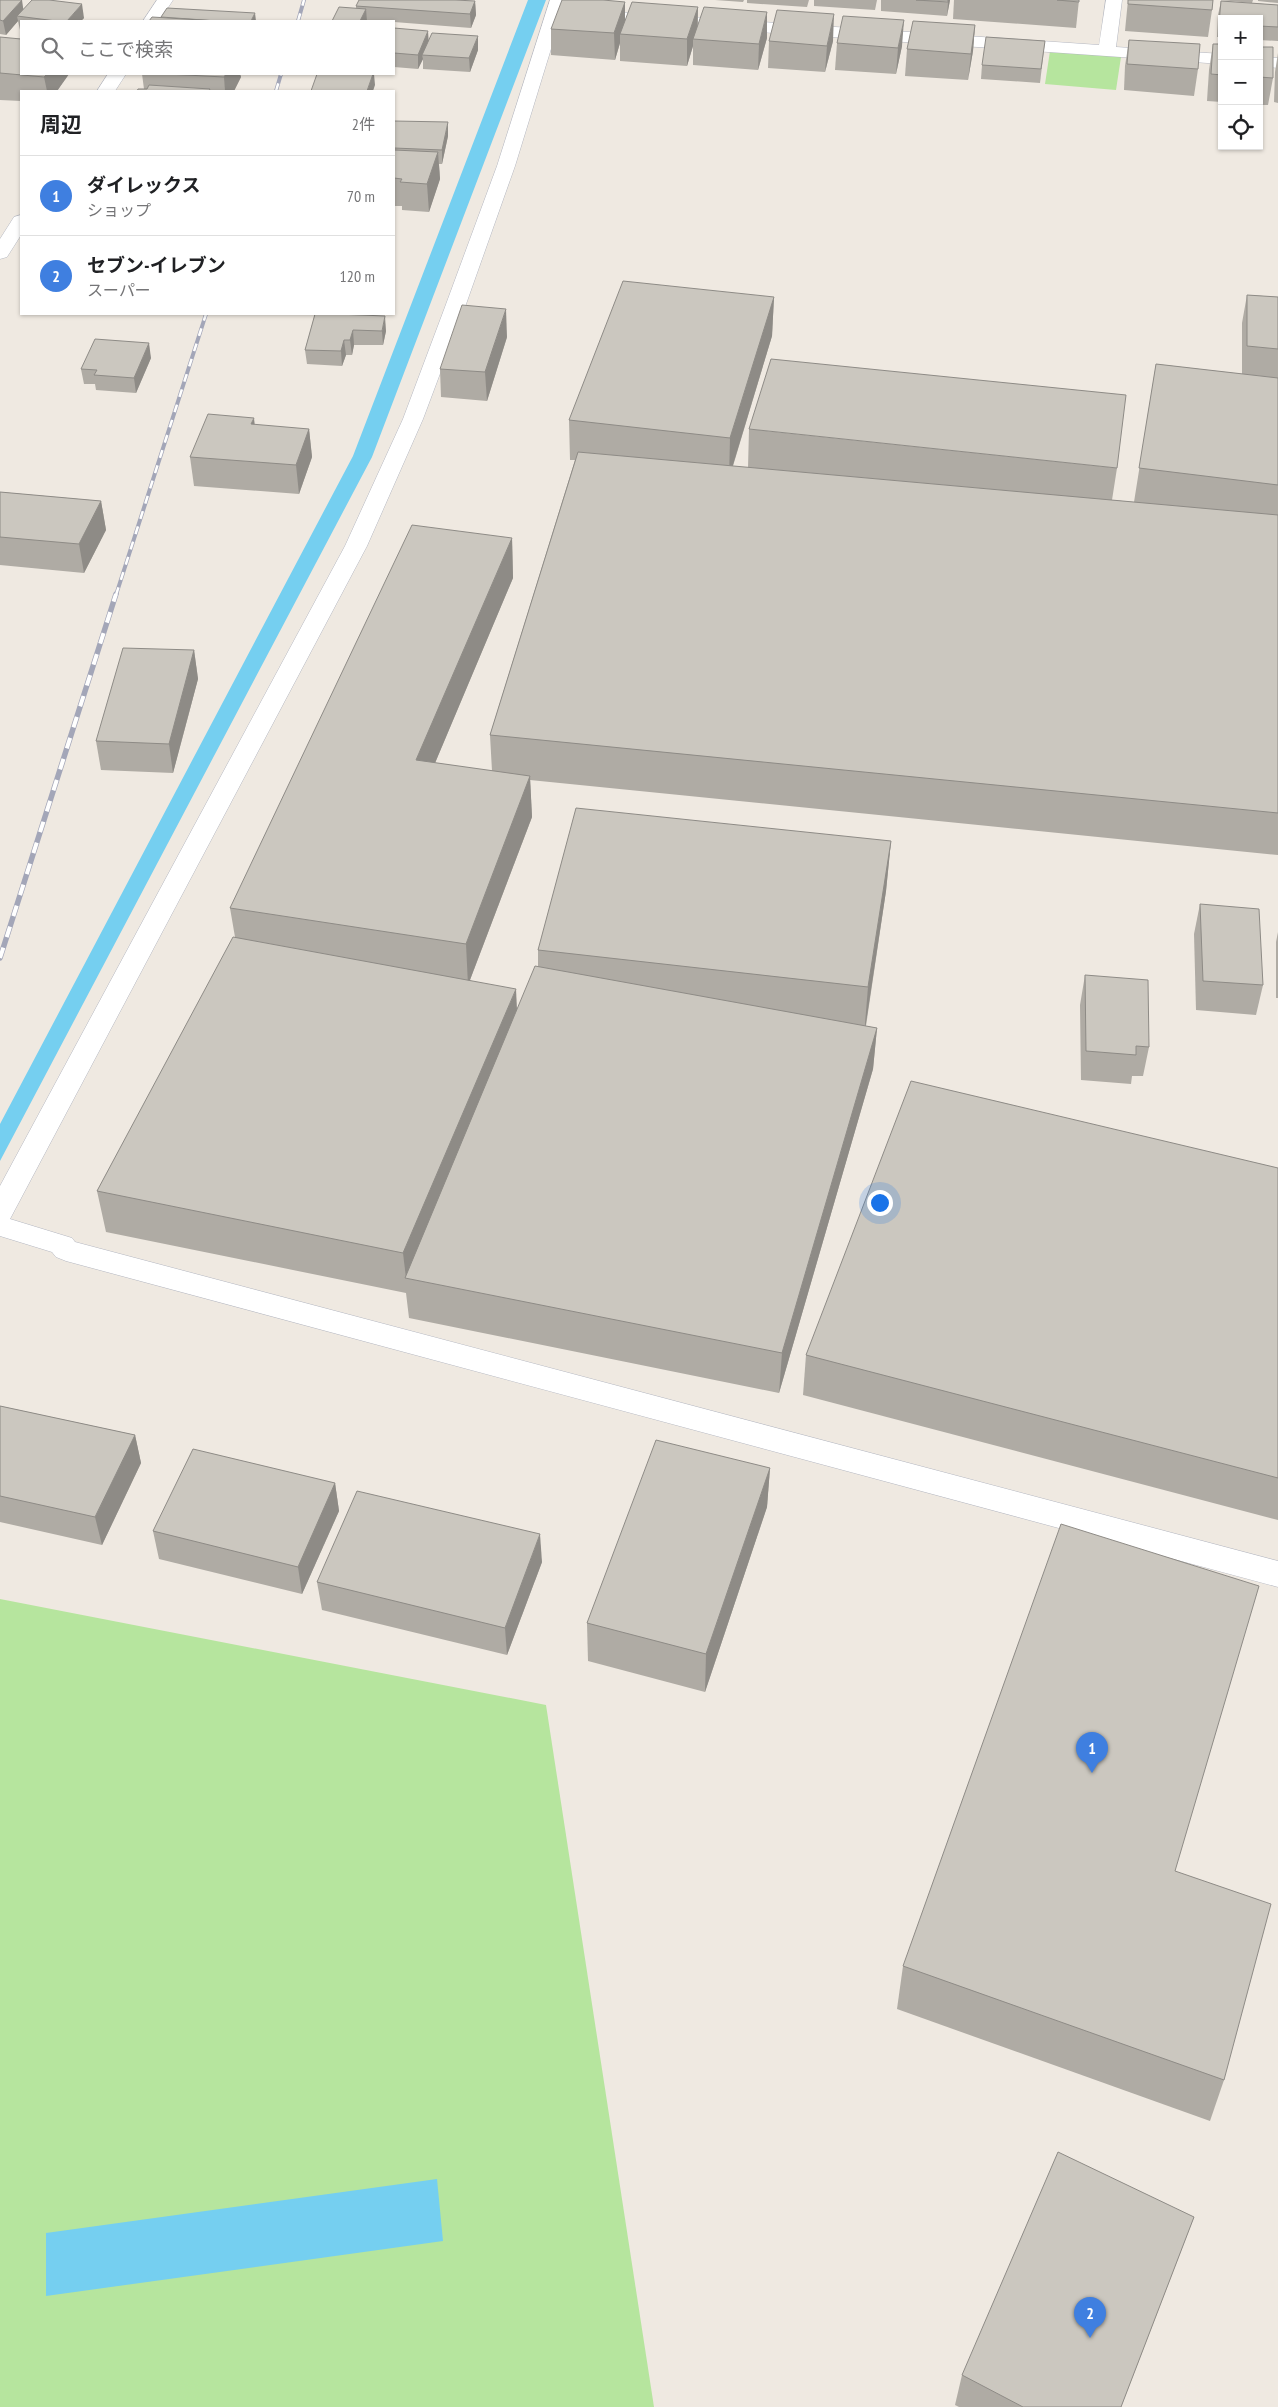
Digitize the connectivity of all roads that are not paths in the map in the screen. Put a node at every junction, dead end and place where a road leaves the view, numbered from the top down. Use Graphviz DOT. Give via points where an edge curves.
graph roads {
  1 [pos="165,0"];
  2 [pos="654,0"];
  3 [pos="1114,0"];
  4 [pos="556,6"];
  5 [pos="648,19"];
  6 [pos="152,20"];
  7 [pos="1107,52"];
  8 [pos="1218,59"];
  9 [pos="1263,62"];
  10 [pos="1278,63"];
  11 [pos="116,75"];
  12 [pos="107,90"];
  13 [pos="20,222"];
  14 [pos="0,253"];
  15 [pos="0,1212"];
  16 [pos="0,1226"];
  17 [pos="1278,1574"];
  1 -- 6 [label="street"];
  2 -- 5 [label="street"];
  3 -- 7 [label="street"];
  4 -- 5 [label="street"];
  4 -- 15 [label="street" via="506,166 423,391 356,546"];
  5 -- 7 [label="street"];
  7 -- 8 [label="street"];
  9 -- 10 [label="street"];
  11 -- 12 [label="street"];
  13 -- 14 [label="street"];
  16 -- 17 [label="street" via="62,1245 66,1250"];
}
